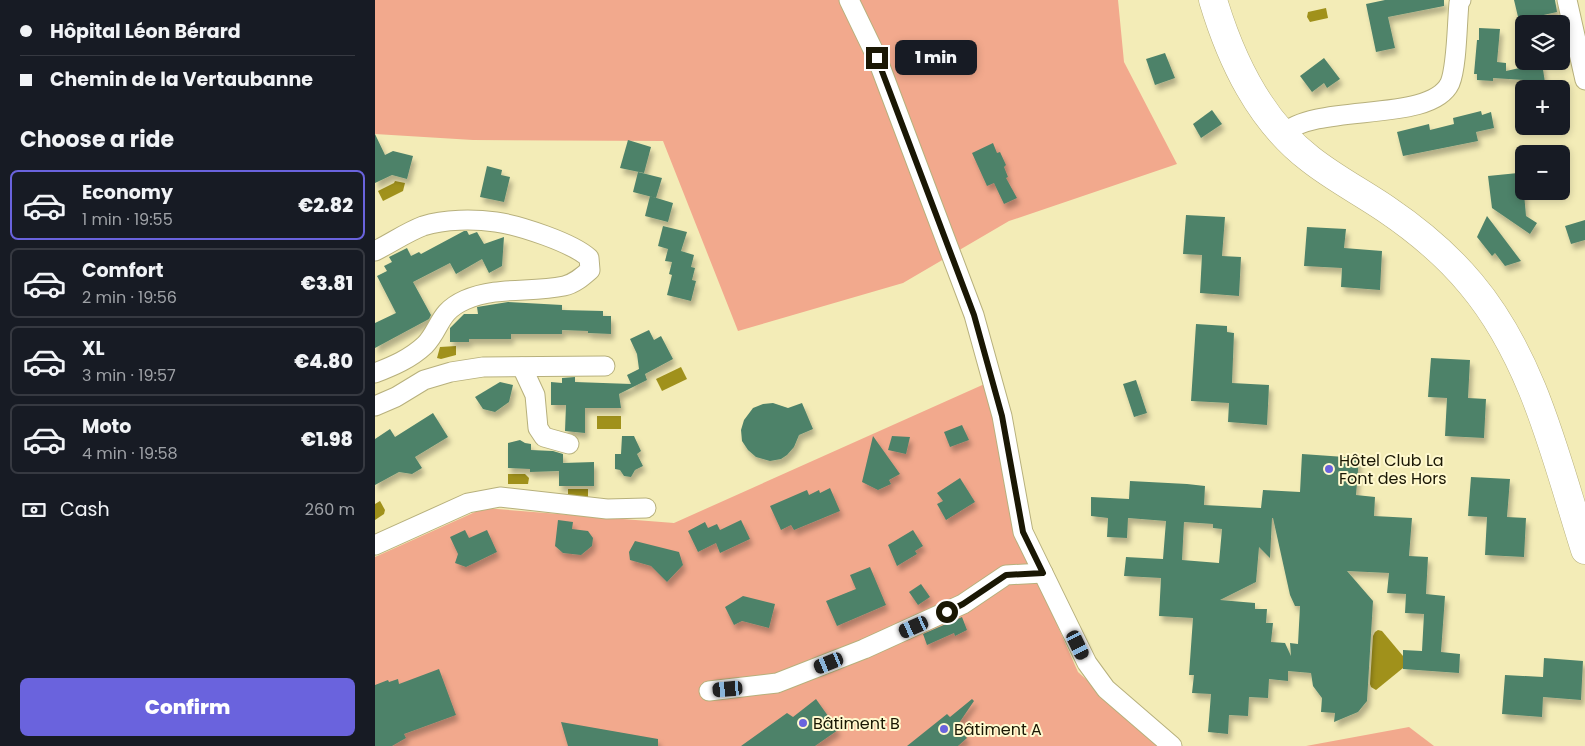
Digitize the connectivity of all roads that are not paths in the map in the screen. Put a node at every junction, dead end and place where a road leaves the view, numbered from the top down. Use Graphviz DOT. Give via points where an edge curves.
graph roads {
  1 [pos="849,0"];
  2 [pos="1213,0"];
  3 [pos="1461,0"];
  4 [pos="1567,0"];
  5 [pos="1585,80"];
  6 [pos="1283,134"];
  7 [pos="375,251"];
  8 [pos="605,366"];
  9 [pos="522,367"];
  10 [pos="375,373"];
  11 [pos="375,406"];
  12 [pos="569,444"];
  13 [pos="646,508"];
  14 [pos="375,545"];
  15 [pos="1585,550"];
  16 [pos="1043,573"];
  17 [pos="709,691"];
  18 [pos="1172,746"];
  1 -- 16 [label="street" via="877,58 974,315 1002,416 1023,532"];
  2 -- 6 [label="main road" via="1221,28 1244,80"];
  3 -- 6 [label="street" via="1453,66 1449,83 1439,97 1405,108 1315,119 1290,127"];
  4 -- 5 [label="street"];
  6 -- 15 [label="main road" via="1309,158 1417,232 1465,277 1497,318 1535,396"];
  7 -- 10 [label="street" via="424,226 454,221 497,222 549,237 582,251 589,258 589,270 581,279 565,286 494,291 465,300 445,313 426,344 405,361"];
  8 -- 9 [label="street"];
  9 -- 11 [label="street" via="483,368 438,375"];
  9 -- 12 [label="street" via="535,395 538,428 544,437"];
  13 -- 14 [label="street" via="607,509 500,497 468,503"];
  16 -- 17 [label="street" via="1006,575 963,604 864,649 777,683"];
  16 -- 18 [label="street" via="1087,663 1106,688"];
}
